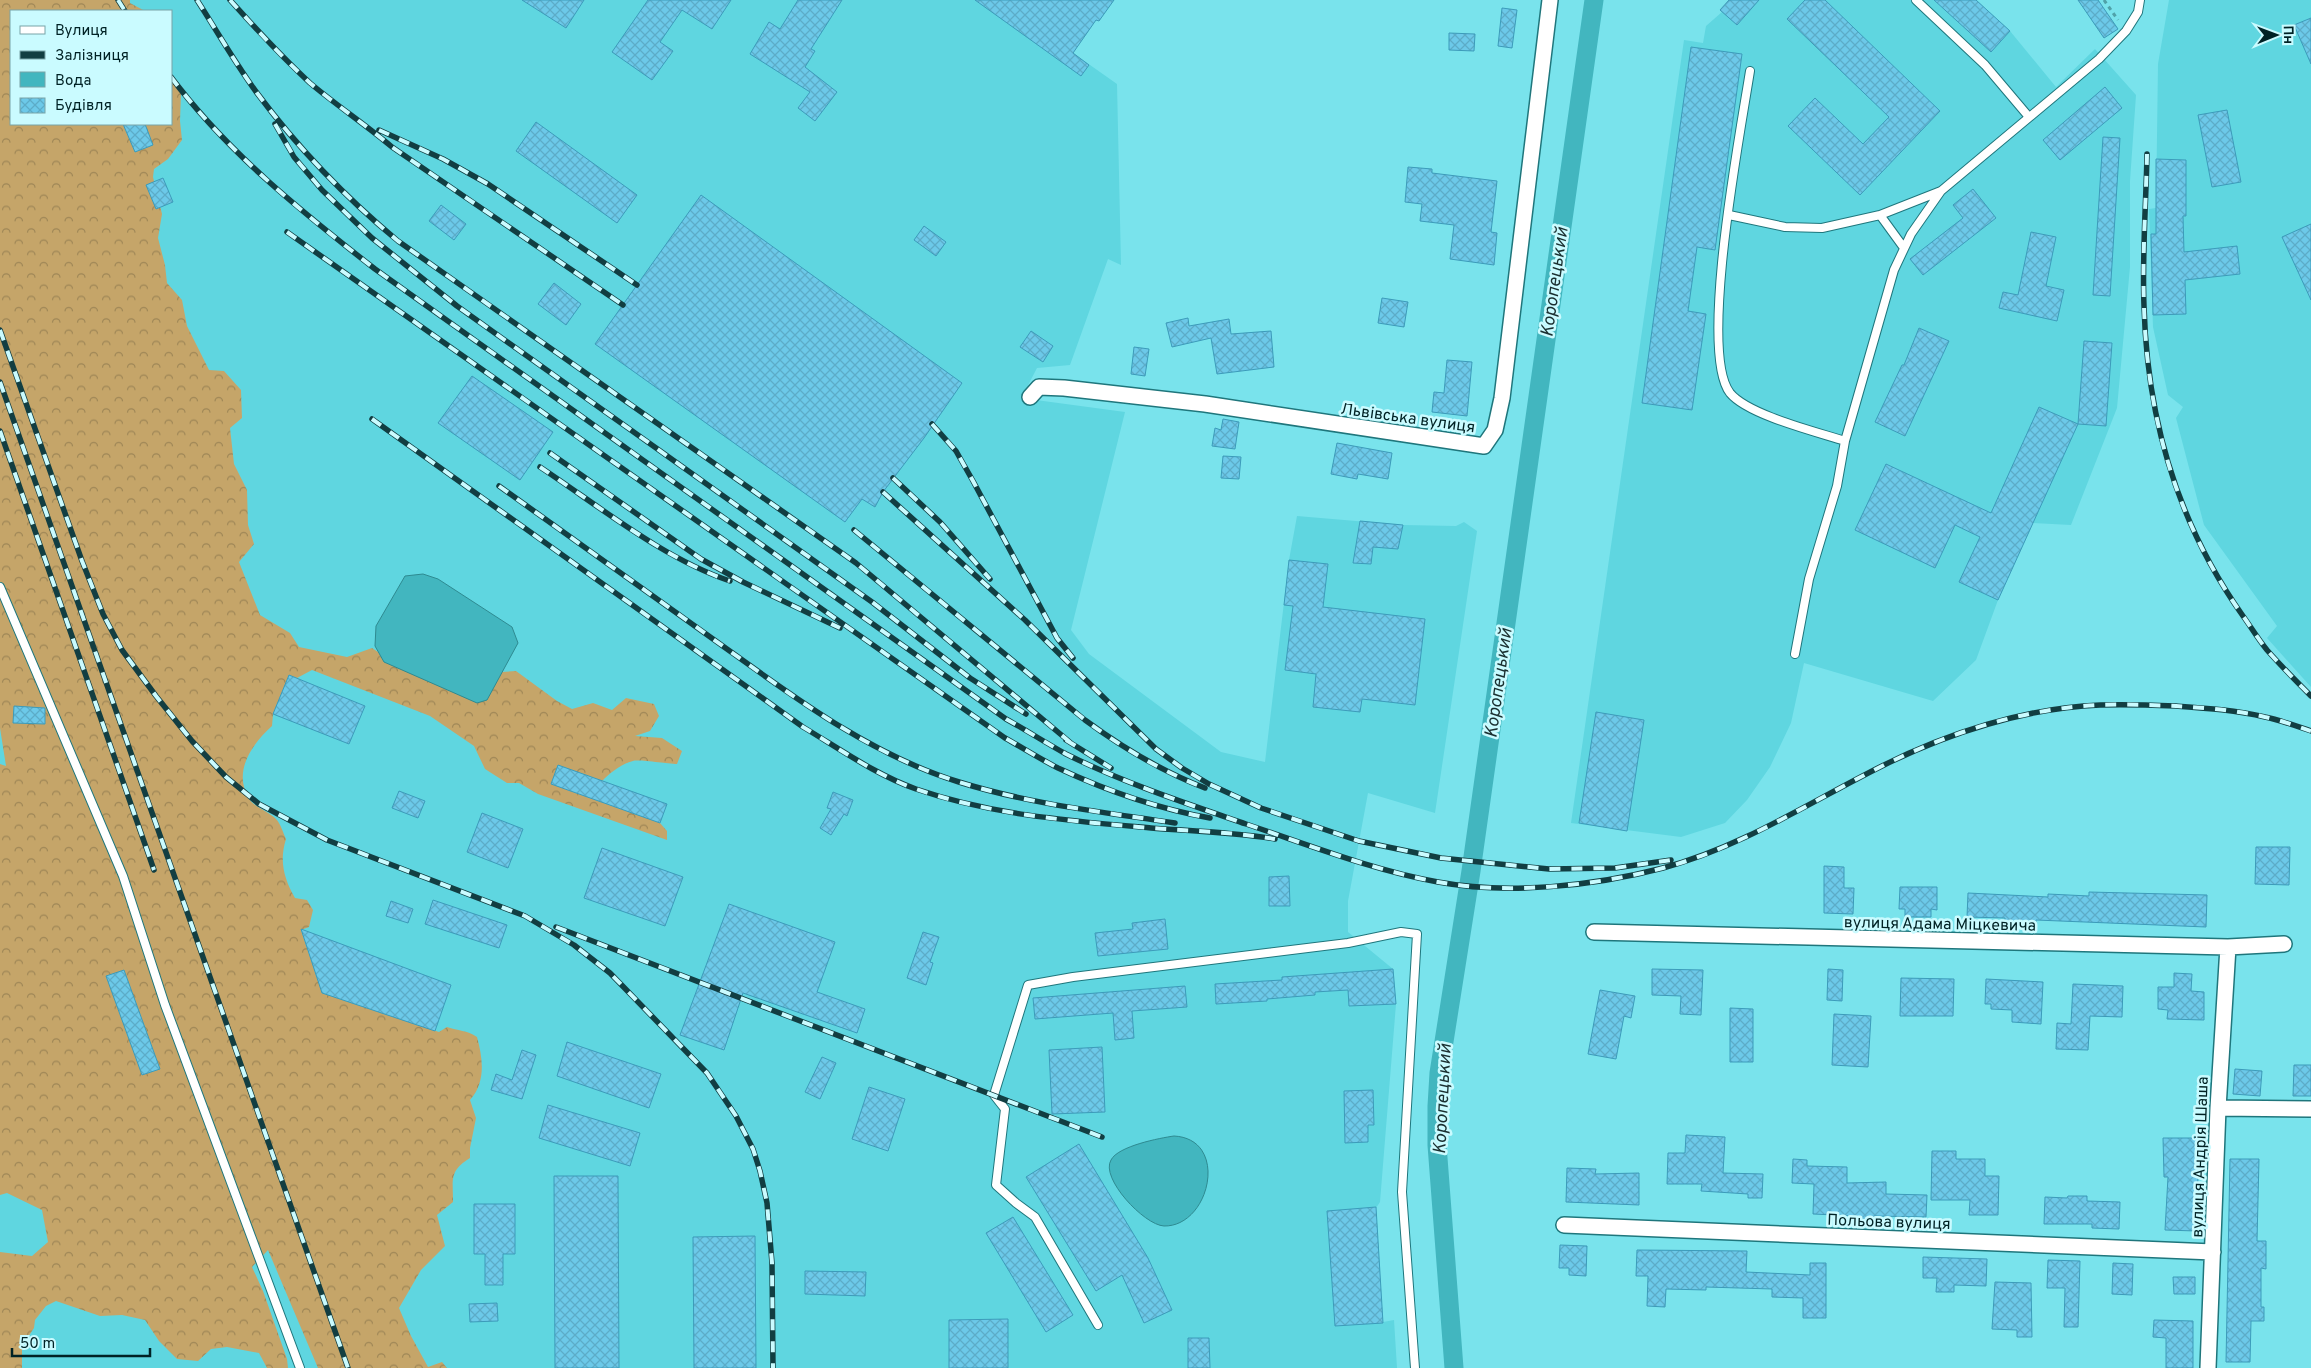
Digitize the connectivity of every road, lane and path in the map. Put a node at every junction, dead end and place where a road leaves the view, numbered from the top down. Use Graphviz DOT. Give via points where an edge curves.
graph roads {
  1 [pos="1550,0"];
  2 [pos="1916,0"];
  3 [pos="2104,0"];
  4 [pos="2140,0"];
  5 [pos="2126,31"];
  6 [pos="1750,71"];
  7 [pos="2030,117"];
  8 [pos="1941,191"];
  9 [pos="1728,215"];
  10 [pos="1880,215"];
  11 [pos="1904,248"];
  12 [pos="1030,397"];
  13 [pos="1845,441"];
  14 [pos="0,587"];
  15 [pos="1795,654"];
  16 [pos="1594,932"];
  17 [pos="2284,944"];
  18 [pos="2228,947"];
  19 [pos="2218,1108"];
  20 [pos="2311,1109"];
  21 [pos="1564,1225"];
  22 [pos="2213,1252"];
  23 [pos="1098,1325"];
  24 [pos="300,1368"];
  25 [pos="1415,1368"];
  26 [pos="2208,1368"];
  1 -- 12 [label="street, Львівська вулиця" via="1502,398 1495,430 1484,446 1205,404 1064,388 1039,387"];
  2 -- 7 [label="lane" via="1985,66"];
  3 -- 5 [label="path"];
  4 -- 5 [label="lane" via="2138,12"];
  5 -- 7 [label="lane" via="2099,59"];
  6 -- 9 [label="lane"];
  7 -- 8 [label="lane"];
  8 -- 10 [label="lane"];
  8 -- 11 [label="lane"];
  9 -- 10 [label="lane" via="1785,227 1822,228"];
  9 -- 13 [label="lane" via="1719,294 1718,339 1722,372 1730,393 1748,408"];
  10 -- 11 [label="lane"];
  11 -- 13 [label="lane" via="1889,287"];
  13 -- 15 [label="lane" via="1837,486 1809,579"];
  14 -- 24 [label="lane" via="123,876 165,1005"];
  16 -- 18 [label="street, вулиця Адама Міцкевича"];
  17 -- 18 [label="street, вулиця Адама Міцкевича"];
  18 -- 19 [label="street, вулиця Андрія Шаша"];
  19 -- 20 [label="street"];
  19 -- 22 [label="street, вулиця Андрія Шаша"];
  21 -- 22 [label="street, Польова вулиця"];
  22 -- 26 [label="street, вулиця Андрія Шаша"];
  23 -- 25 [label="lane" via="1035,1217 996,1185 1005,1109 994,1095 1028,986 1073,977 1348,943 1401,932 1417,934 1402,1192"];
}
